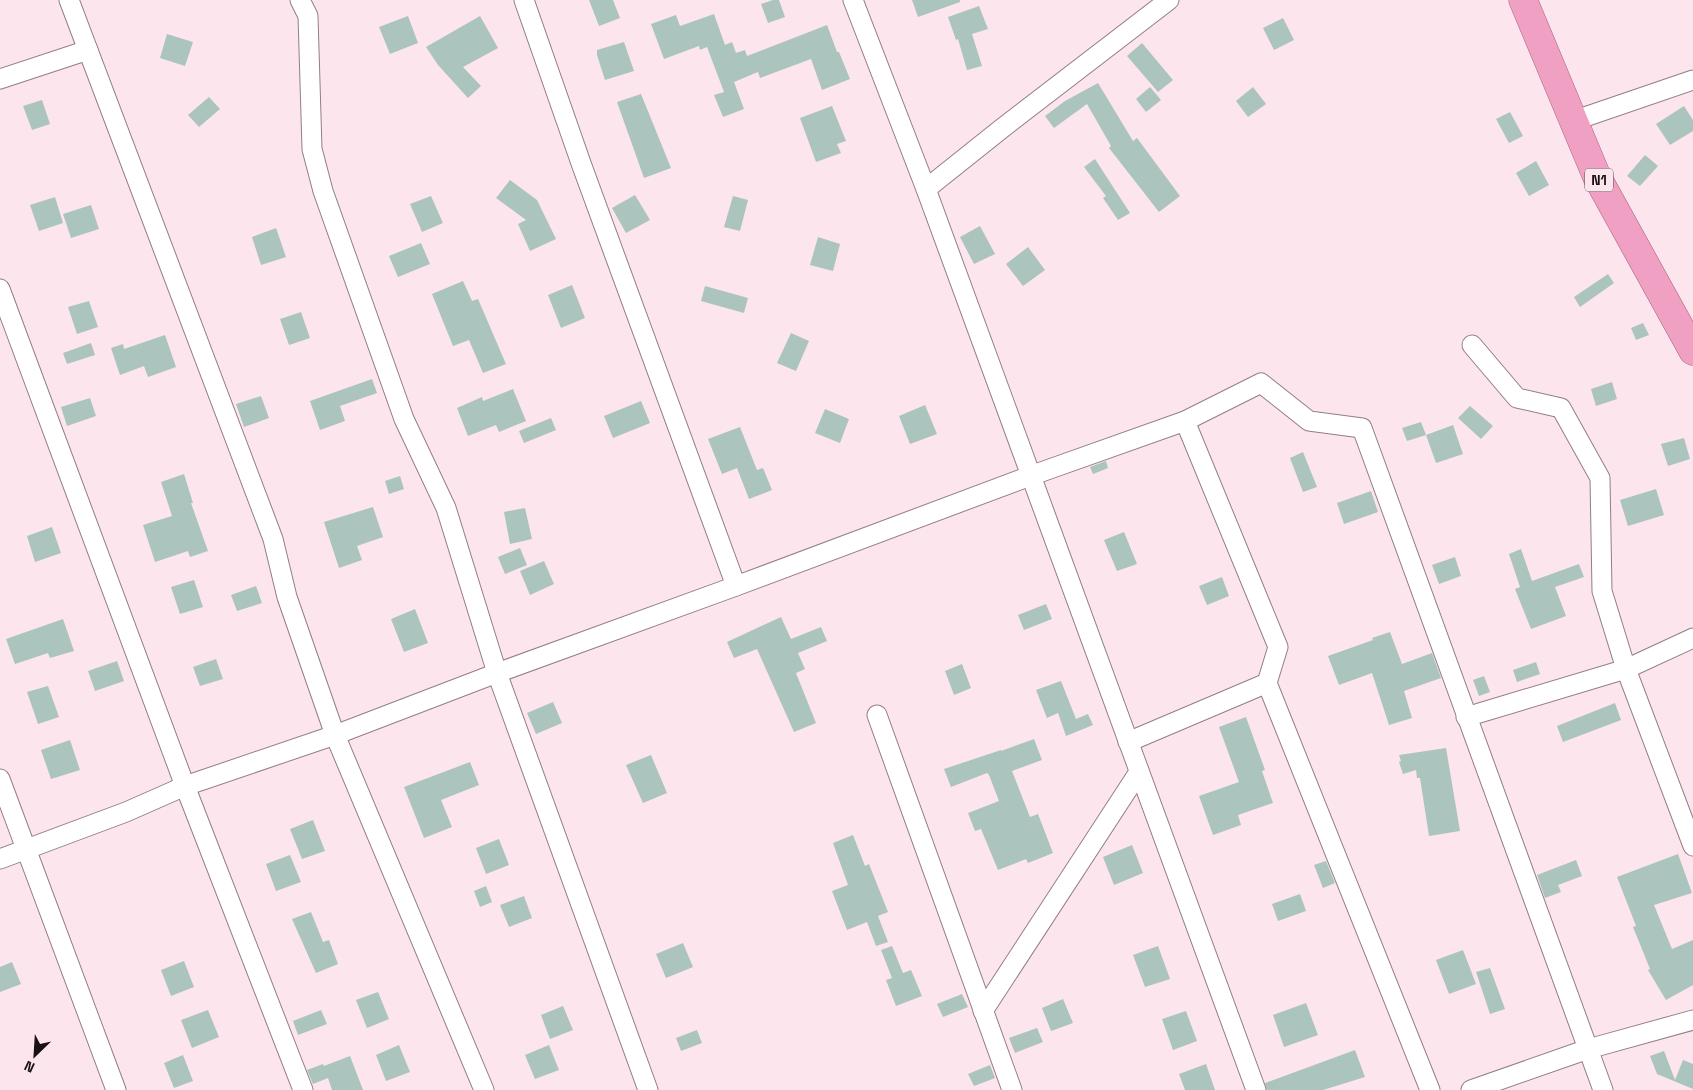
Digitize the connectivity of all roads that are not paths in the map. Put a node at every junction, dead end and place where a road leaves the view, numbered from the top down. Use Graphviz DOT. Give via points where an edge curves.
graph roads {
  1 [pos="69,0"];
  2 [pos="300,0"];
  3 [pos="524,0"];
  4 [pos="853,0"];
  5 [pos="1169,0"];
  6 [pos="1523,0"];
  7 [pos="88,50"];
  8 [pos="0,79"];
  9 [pos="1693,80"];
  10 [pos="1573,121"];
  11 [pos="926,189"];
  12 [pos="0,289"];
  13 [pos="1472,345"];
  14 [pos="1693,351"];
  15 [pos="1185,421"];
  16 [pos="1030,476"];
  17 [pos="736,586"];
  18 [pos="1693,638"];
  19 [pos="1626,669"];
  20 [pos="497,673"];
  21 [pos="1267,683"];
  22 [pos="877,715"];
  23 [pos="1466,717"];
  24 [pos="336,734"];
  25 [pos="1128,742"];
  26 [pos="1139,772"];
  27 [pos="0,779"];
  28 [pos="185,786"];
  29 [pos="1693,846"];
  30 [pos="27,850"];
  31 [pos="0,859"];
  32 [pos="983,1011"];
  33 [pos="1693,1020"];
  34 [pos="1588,1050"];
  35 [pos="116,1090"];
  36 [pos="303,1090"];
  37 [pos="484,1090"];
  38 [pos="648,1090"];
  39 [pos="1012,1090"];
  40 [pos="1256,1090"];
  41 [pos="1430,1090"];
  42 [pos="1471,1090"];
  43 [pos="1603,1090"];
  1 -- 7 [label="street"];
  2 -- 20 [label="street" via="308,16 312,149 323,191 404,419 446,508"];
  3 -- 17 [label="street"];
  4 -- 11 [label="street"];
  5 -- 11 [label="street"];
  6 -- 10 [label="highway, N1"];
  7 -- 8 [label="street"];
  7 -- 24 [label="street" via="273,539 287,597"];
  9 -- 10 [label="street"];
  10 -- 14 [label="highway, N1" via="1598,177"];
  11 -- 16 [label="street"];
  12 -- 28 [label="street"];
  13 -- 19 [label="street" via="1517,398 1562,408 1600,478 1602,591"];
  15 -- 16 [label="street"];
  15 -- 21 [label="street" via="1278,647"];
  15 -- 23 [label="street" via="1261,383 1309,421 1362,428"];
  16 -- 17 [label="street"];
  16 -- 25 [label="street"];
  17 -- 20 [label="street"];
  18 -- 19 [label="street"];
  19 -- 23 [label="street"];
  19 -- 29 [label="street"];
  20 -- 24 [label="street"];
  20 -- 38 [label="street"];
  21 -- 25 [label="street"];
  21 -- 41 [label="street"];
  22 -- 32 [label="street"];
  23 -- 34 [label="street"];
  24 -- 28 [label="street"];
  24 -- 37 [label="street"];
  25 -- 26 [label="street"];
  26 -- 32 [label="street"];
  26 -- 40 [label="street"];
  27 -- 30 [label="street"];
  28 -- 30 [label="street"];
  28 -- 36 [label="street"];
  30 -- 31 [label="street"];
  30 -- 35 [label="street"];
  32 -- 39 [label="street"];
  33 -- 34 [label="street"];
  34 -- 42 [label="street"];
  34 -- 43 [label="street"];
}
